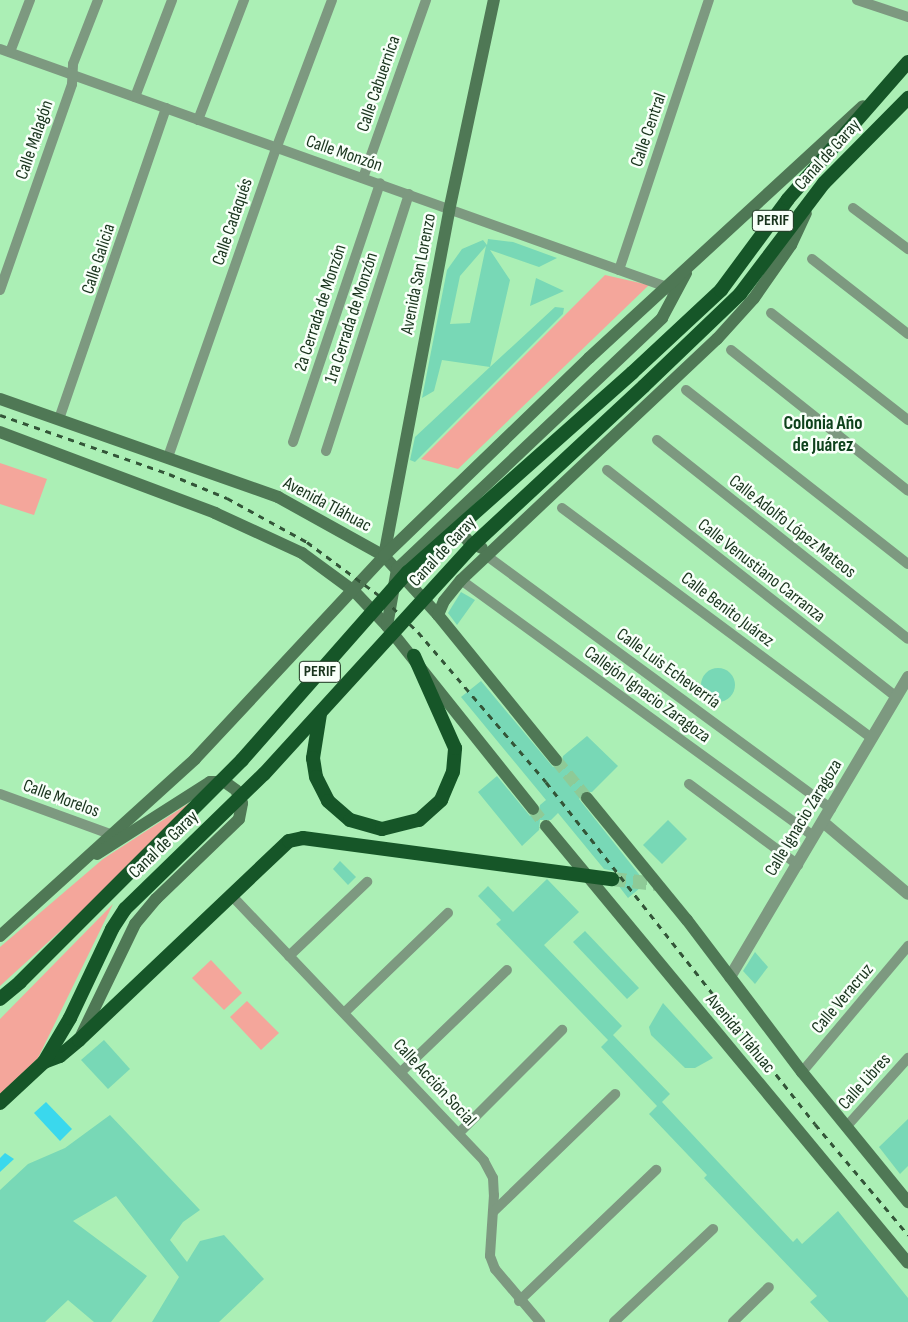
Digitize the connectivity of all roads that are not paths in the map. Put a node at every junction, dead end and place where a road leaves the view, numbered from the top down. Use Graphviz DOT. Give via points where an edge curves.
graph roads {
  1 [pos="30,0"];
  2 [pos="98,0"];
  3 [pos="172,0"];
  4 [pos="244,0"];
  5 [pos="332,0"];
  6 [pos="426,0"];
  7 [pos="494,0"];
  8 [pos="709,0"];
  9 [pos="858,0"];
  10 [pos="908,18"];
  11 [pos="5,51"];
  12 [pos="908,62"];
  13 [pos="71,75"];
  14 [pos="881,90"];
  15 [pos="135,97"];
  16 [pos="908,98"];
  17 [pos="166,108"];
  18 [pos="198,120"];
  19 [pos="276,149"];
  20 [pos="363,178"];
  21 [pos="380,184"];
  22 [pos="409,194"];
  23 [pos="815,195"];
  24 [pos="853,208"];
  25 [pos="449,211"];
  26 [pos="908,250"];
  27 [pos="812,259"];
  28 [pos="619,270"];
  29 [pos="0,290"];
  30 [pos="670,291"];
  31 [pos="771,313"];
  32 [pos="908,334"];
  33 [pos="731,350"];
  34 [pos="686,390"];
  35 [pos="0,399"];
  36 [pos="59,419"];
  37 [pos="908,420"];
  38 [pos="0,432"];
  39 [pos="657,440"];
  40 [pos="293,442"];
  41 [pos="326,452"];
  42 [pos="168,457"];
  43 [pos="607,470"];
  44 [pos="908,491"];
  45 [pos="462,507"];
  46 [pos="562,508"];
  47 [pos="491,552"];
  48 [pos="384,556"];
  49 [pos="908,564"];
  50 [pos="397,569"];
  51 [pos="461,580"];
  52 [pos="354,591"];
  53 [pos="438,615"];
  54 [pos="388,626"];
  55 [pos="908,639"];
  56 [pos="414,656"];
  57 [pos="908,677"];
  58 [pos="896,697"];
  59 [pos="320,714"];
  60 [pos="872,738"];
  61 [pos="556,760"];
  62 [pos="689,784"];
  63 [pos="0,794"];
  64 [pos="587,798"];
  65 [pos="533,809"];
  66 [pos="831,809"];
  67 [pos="823,822"];
  68 [pos="546,826"];
  69 [pos="110,834"];
  70 [pos="814,836"];
  71 [pos="798,865"];
  72 [pos="63,876"];
  73 [pos="586,877"];
  74 [pos="612,879"];
  75 [pos="367,882"];
  76 [pos="908,894"];
  77 [pos="233,896"];
  78 [pos="448,913"];
  79 [pos="0,936"];
  80 [pos="908,946"];
  81 [pos="289,956"];
  82 [pos="507,970"];
  83 [pos="730,977"];
  84 [pos="0,999"];
  85 [pos="345,1012"];
  86 [pos="562,1030"];
  87 [pos="79,1040"];
  88 [pos="908,1058"];
  89 [pos="44,1062"];
  90 [pos="401,1072"];
  91 [pos="802,1072"];
  92 [pos="615,1094"];
  93 [pos="0,1103"];
  94 [pos="846,1127"];
  95 [pos="459,1133"];
  96 [pos="656,1170"];
  97 [pos="908,1202"];
  98 [pos="493,1212"];
  99 [pos="713,1229"];
  100 [pos="908,1262"];
  101 [pos="769,1287"];
  102 [pos="519,1301"];
  103 [pos="540,1322"];
  104 [pos="614,1322"];
  105 [pos="733,1322"];
  1 -- 11 [label="street"];
  2 -- 13 [label="street, Calle Malagón"];
  3 -- 15 [label="street"];
  4 -- 18 [label="street"];
  5 -- 19 [label="street, Calle Cadaqués"];
  6 -- 20 [label="street, Calle Cabuernica"];
  7 -- 25 [label="main road, Avenida San Lorenzo"];
  8 -- 28 [label="street, Calle Central"];
  9 -- 10 [label="street"];
  11 -- 13 [label="street, Calle Monzón"];
  12 -- 14 [label="highway, Canal de Garay / PERIF"];
  13 -- 15 [label="street, Calle Monzón"];
  13 -- 29 [label="street, Calle Malagón" via="72,84"];
  14 -- 30 [label="main road, Canal de Garay" via="691,265"];
  14 -- 84 [label="highway, Canal de Garay / PERIF, bridge" via="788,199 721,290 408,572 242,760"];
  15 -- 17 [label="street, Calle Monzón"];
  16 -- 23 [label="highway, Canal de Garay / PERIF"];
  17 -- 18 [label="street, Calle Monzón"];
  17 -- 36 [label="street, Calle Galicia"];
  18 -- 19 [label="street, Calle Monzón"];
  19 -- 20 [label="street, Calle Monzón"];
  19 -- 42 [label="street, Calle Cadaqués"];
  20 -- 21 [label="street, Calle Monzón"];
  21 -- 22 [label="street, Calle Monzón"];
  21 -- 40 [label="street, 2a Cerrada de Monzón"];
  22 -- 25 [label="street, Calle Monzón"];
  22 -- 41 [label="street, 1ra Cerrada de Monzón"];
  23 -- 47 [label="main road" via="791,244 748,305 717,339"];
  23 -- 59 [label="highway, Canal de Garay / PERIF, bridge" via="740,294 473,545"];
  24 -- 26 [label="street"];
  25 -- 28 [label="street, Calle Monzón"];
  25 -- 48 [label="main road, Avenida San Lorenzo"];
  27 -- 32 [label="street"];
  28 -- 30 [label="street, Calle Monzón"];
  30 -- 45 [label="main road" via="662,318"];
  30 -- 48 [label="main road, Canal de Garay" via="588,358"];
  31 -- 37 [label="street"];
  33 -- 44 [label="street"];
  34 -- 49 [label="street"];
  35 -- 36 [label="main road, Avenida Tláhuac"];
  36 -- 42 [label="main road, Avenida Tláhuac"];
  38 -- 52 [label="main road" via="262,533 302,553"];
  39 -- 55 [label="street, Calle Adolfo López Mateos"];
  42 -- 48 [label="main road, Avenida Tláhuac" via="278,498"];
  43 -- 58 [label="street, Calle Venustiano Carranza"];
  45 -- 47 [label="main road" via="460,529 463,535 476,546"];
  45 -- 50 [label="main road"];
  46 -- 60 [label="street, Calle Benito Juárez"];
  47 -- 51 [label="main road"];
  47 -- 66 [label="street, Calle Luis Echeverría"];
  48 -- 50 [label="main road, Avenida Tláhuac"];
  48 -- 52 [label="main road, Canal de Garay"];
  50 -- 53 [label="main road, Avenida Tláhuac"];
  50 -- 54 [label="main road"];
  51 -- 53 [label="main road" via="444,600"];
  51 -- 70 [label="street, Callejón Ignacio Zaragoza"];
  52 -- 54 [label="main road"];
  52 -- 69 [label="main road, Canal de Garay" via="202,752"];
  53 -- 61 [label="main road, Avenida Tláhuac"];
  54 -- 56 [label="main road"];
  56 -- 59 [label="highway" via="455,748 453,772 441,800 419,820 382,828 350,820 328,801 316,777 313,758"];
  56 -- 65 [label="main road"];
  57 -- 58 [label="street, Calle Ignacio Zaragoza"];
  58 -- 60 [label="street, Calle Ignacio Zaragoza"];
  59 -- 89 [label="highway, Canal de Garay / PERIF, bridge" via="125,909"];
  60 -- 66 [label="street, Calle Ignacio Zaragoza"];
  62 -- 71 [label="street"];
  63 -- 69 [label="street, Calle Morelos"];
  64 -- 83 [label="main road, Avenida Tláhuac"];
  66 -- 67 [label="street, Calle Ignacio Zaragoza"];
  67 -- 70 [label="street, Calle Ignacio Zaragoza"];
  67 -- 76 [label="street"];
  68 -- 73 [label="main road, Avenida Tláhuac"];
  69 -- 72 [label="main road, Canal de Garay"];
  70 -- 71 [label="street, Calle Ignacio Zaragoza"];
  71 -- 83 [label="street, Calle Ignacio Zaragoza"];
  72 -- 79 [label="main road, Canal de Garay"];
  72 -- 87 [label="main road" via="210,782 230,786 242,803 239,819 156,899 136,924"];
  73 -- 74 [label="highway"];
  73 -- 77 [label="highway" via="303,838 289,841"];
  73 -- 100 [label="main road, Avenida Tláhuac"];
  75 -- 81 [label="street"];
  77 -- 81 [label="street, Calle Acción Social"];
  77 -- 87 [label="highway"];
  78 -- 85 [label="street"];
  80 -- 91 [label="street, Calle Veracruz"];
  81 -- 85 [label="street, Calle Acción Social"];
  82 -- 90 [label="street"];
  83 -- 91 [label="main road, Avenida Tláhuac"];
  85 -- 90 [label="street, Calle Acción Social"];
  86 -- 95 [label="street"];
  87 -- 89 [label="highway" via="60,1056"];
  88 -- 94 [label="street, Calle Libres"];
  89 -- 93 [label="highway, PERIF"];
  90 -- 95 [label="street, Calle Acción Social"];
  91 -- 94 [label="main road, Avenida Tláhuac"];
  92 -- 98 [label="street"];
  94 -- 97 [label="main road, Avenida Tláhuac"];
  95 -- 98 [label="street, Calle Acción Social" via="484,1161 493,1178"];
  96 -- 102 [label="street"];
  98 -- 102 [label="street, Calle Acción Social" via="490,1256 499,1276"];
  99 -- 104 [label="street"];
  101 -- 105 [label="street"];
  102 -- 103 [label="street, Calle Acción Social"];
}
